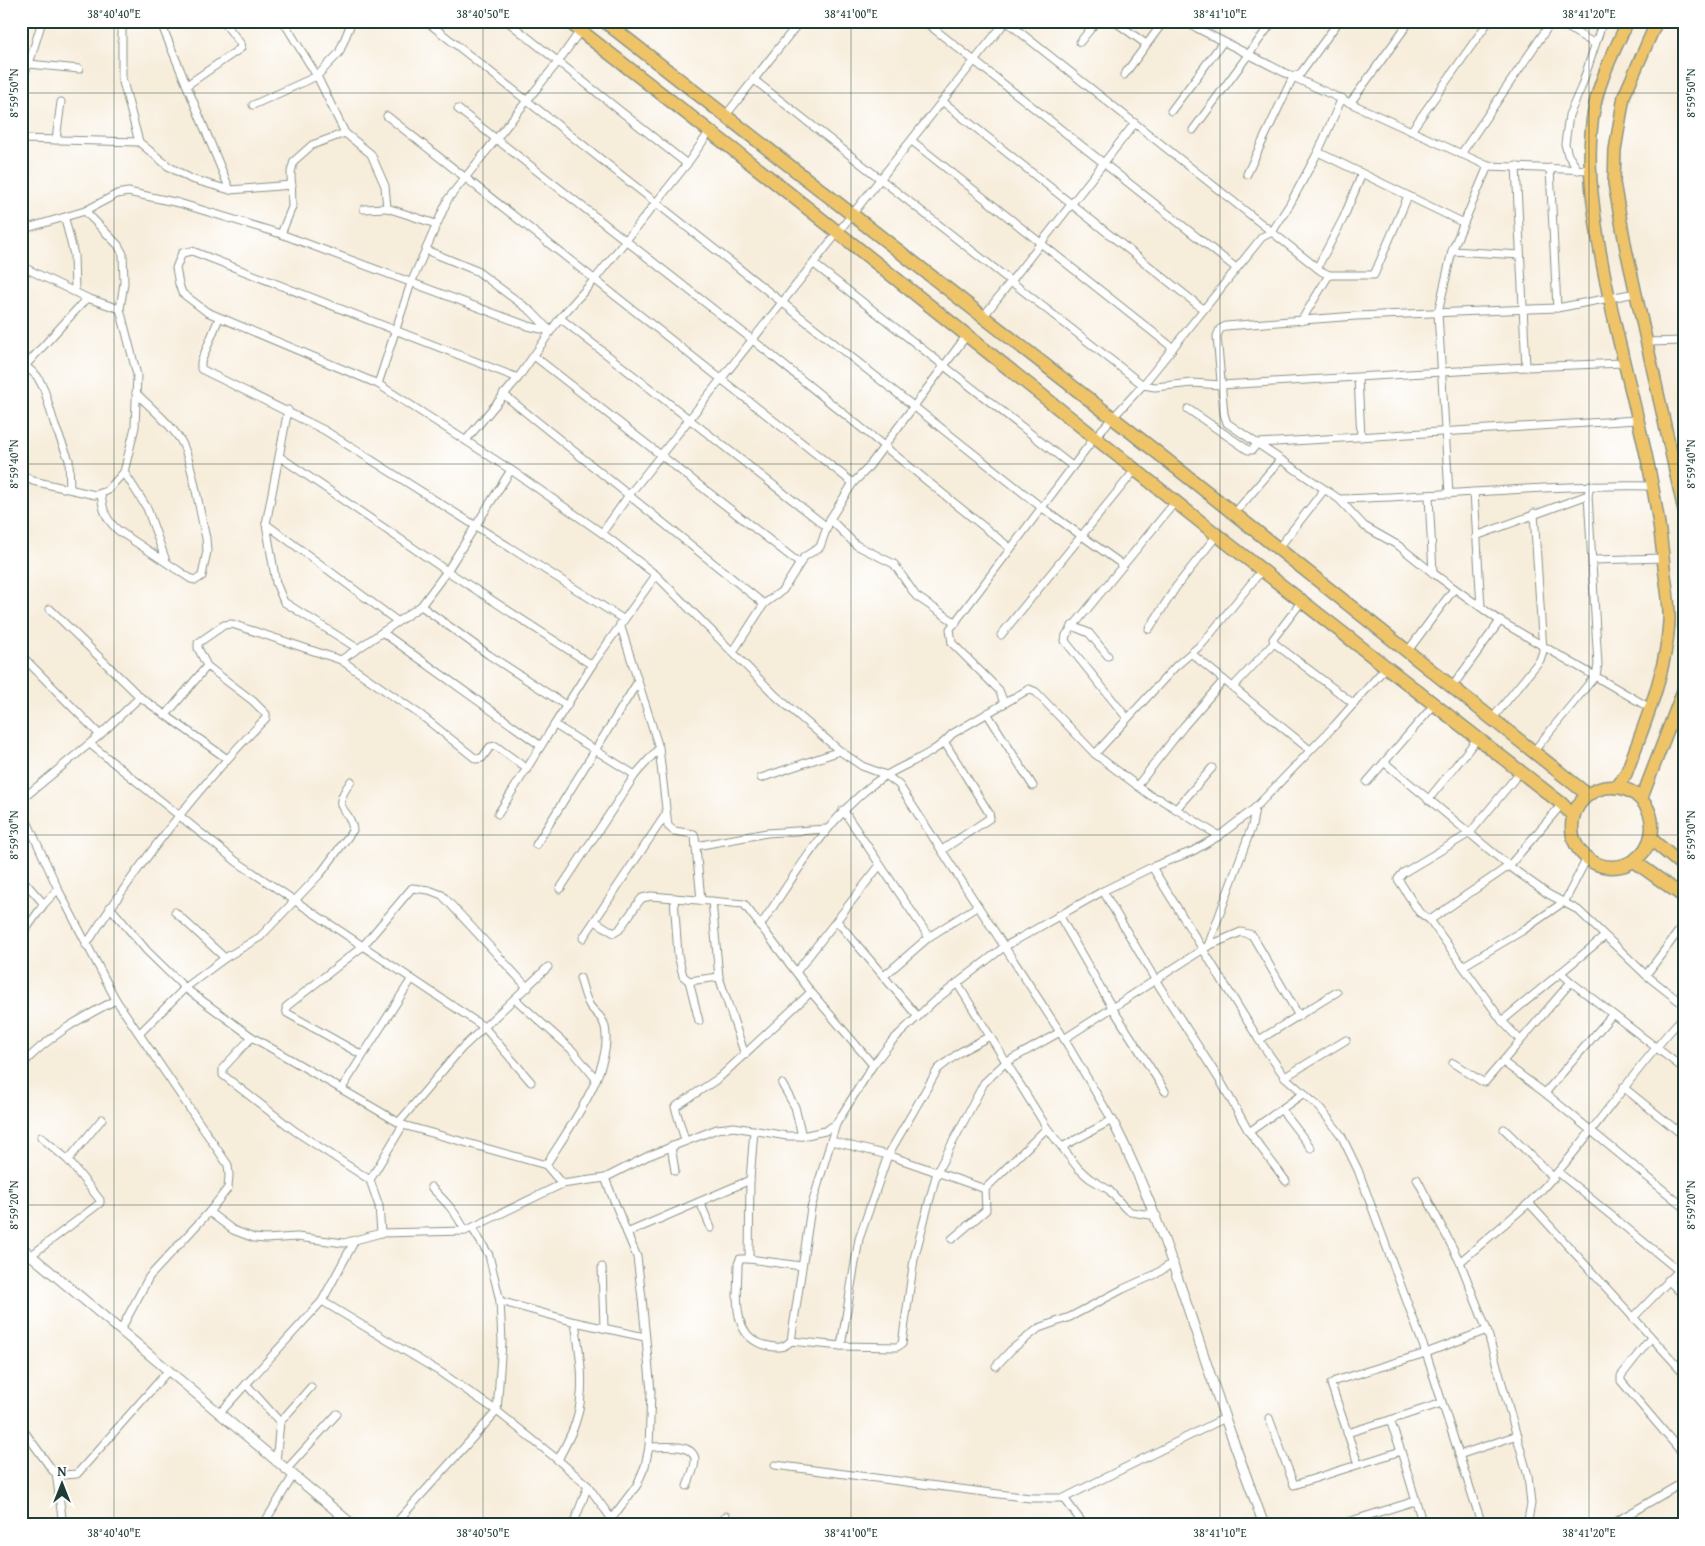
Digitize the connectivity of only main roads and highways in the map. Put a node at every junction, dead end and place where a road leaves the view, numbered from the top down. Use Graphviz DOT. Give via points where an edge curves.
graph roads {
  1 [pos="568,21"];
  2 [pos="604,21"];
  3 [pos="1628,21"];
  4 [pos="1657,21"];
  5 [pos="1683,498"];
  6 [pos="1684,511"];
  7 [pos="1684,688"];
  8 [pos="1616,788"];
  9 [pos="1588,795"];
  10 [pos="1641,800"];
  11 [pos="1573,816"];
  12 [pos="1651,839"];
  13 [pos="1634,861"];
  14 [pos="1684,867"];
  15 [pos="1684,897"];
  1 -- 11 [label="highway" via="1562,804"];
  2 -- 9 [label="highway"];
  3 -- 8 [label="main road" via="1596,102 1584,170 1623,363 1658,511 1669,619 1666,648 1650,708 1626,774"];
  4 -- 5 [label="main road" via="1624,96 1614,150 1614,183"];
  5 -- 6 [label="main road"];
  7 -- 10 [label="main road"];
  8 -- 9 [label="highway" via="1601,789"];
  8 -- 10 [label="highway" via="1630,791"];
  9 -- 11 [label="highway"];
  10 -- 12 [label="highway" via="1651,818"];
  11 -- 13 [label="highway" via="1574,839 1587,858 1598,865 1610,867"];
  12 -- 13 [label="highway" via="1642,855"];
  12 -- 14 [label="highway"];
  13 -- 15 [label="highway"];
}
